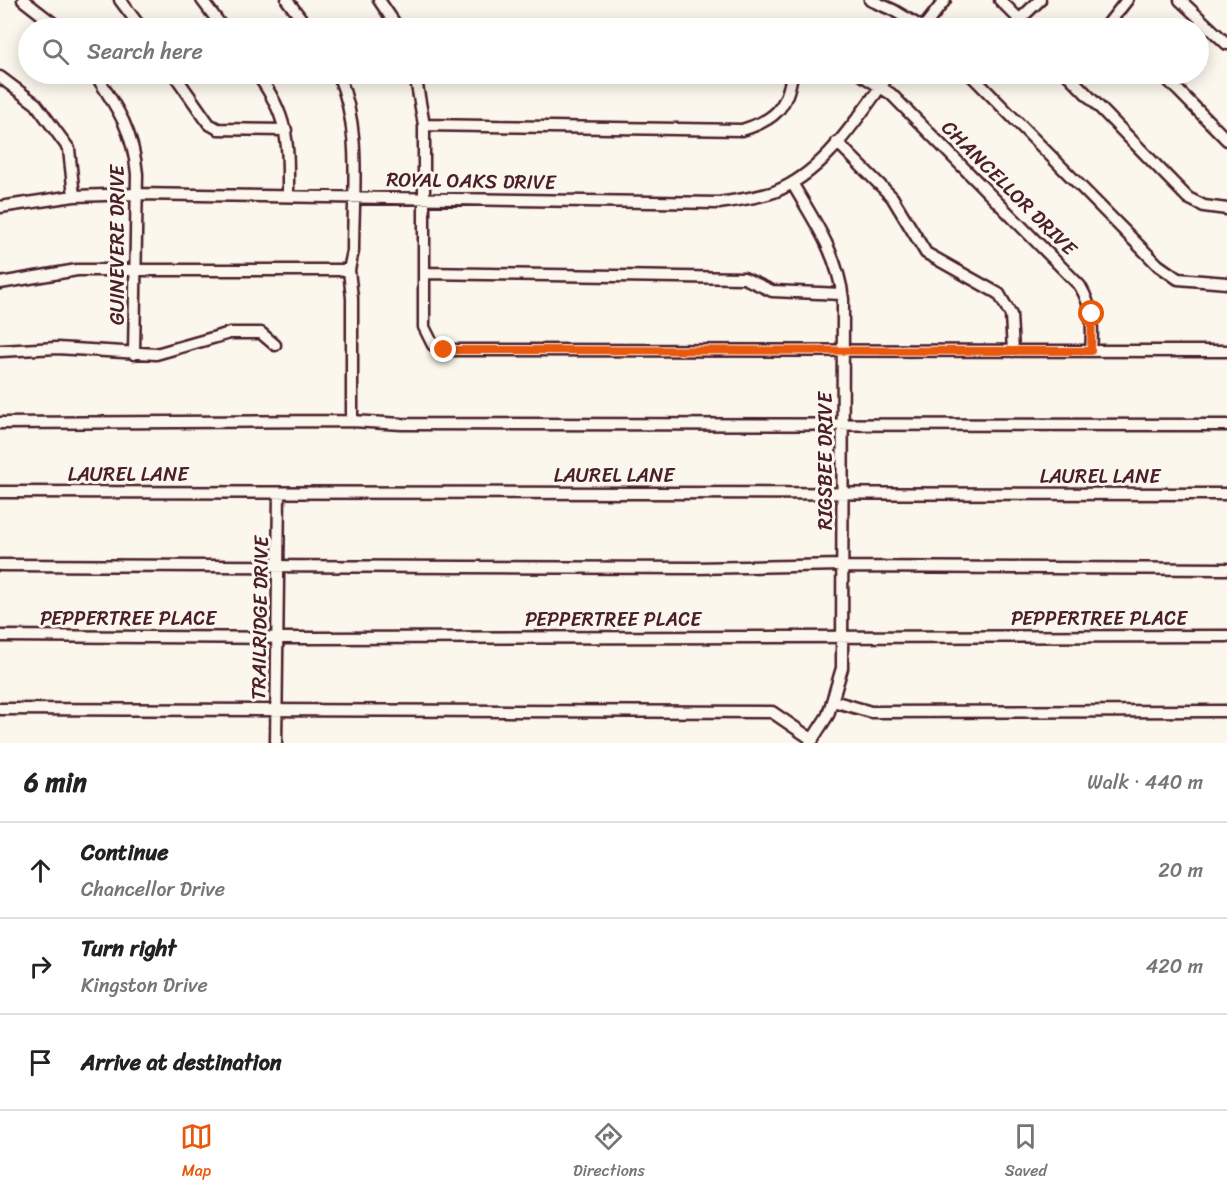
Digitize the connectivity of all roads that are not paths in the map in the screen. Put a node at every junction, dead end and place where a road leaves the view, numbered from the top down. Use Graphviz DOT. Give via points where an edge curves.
graph roads {
  1 [pos="120,0"];
  2 [pos="202,0"];
  3 [pos="287,0"];
  4 [pos="379,0"];
  5 [pos="870,0"];
  6 [pos="945,0"];
  7 [pos="1000,0"];
  8 [pos="1040,0"];
  9 [pos="1127,0"];
  10 [pos="1180,0"];
  11 [pos="25,1"];
  12 [pos="46,18"];
  13 [pos="134,18"];
  14 [pos="216,18"];
  15 [pos="300,18"];
  16 [pos="391,18"];
  17 [pos="908,18"];
  18 [pos="932,18"];
  19 [pos="1019,18"];
  20 [pos="1021,18"];
  21 [pos="1117,18"];
  22 [pos="1199,18"];
  23 [pos="1209,27"];
  24 [pos="1227,44"];
  25 [pos="0,77"];
  26 [pos="102,84"];
  27 [pos="181,84"];
  28 [pos="263,84"];
  29 [pos="342,84"];
  30 [pos="418,84"];
  31 [pos="790,84"];
  32 [pos="875,84"];
  33 [pos="882,84"];
  34 [pos="980,84"];
  35 [pos="1076,84"];
  36 [pos="1172,84"];
  37 [pos="880,87"];
  38 [pos="424,125"];
  39 [pos="286,130"];
  40 [pos="1227,140"];
  41 [pos="837,141"];
  42 [pos="792,183"];
  43 [pos="136,194"];
  44 [pos="74,196"];
  45 [pos="288,196"];
  46 [pos="353,197"];
  47 [pos="423,198"];
  48 [pos="0,206"];
  49 [pos="1227,209"];
  50 [pos="135,269"];
  51 [pos="349,270"];
  52 [pos="425,273"];
  53 [pos="0,283"];
  54 [pos="1227,283"];
  55 [pos="842,294"];
  56 [pos="275,345"];
  57 [pos="0,351"];
  58 [pos="843,351"];
  59 [pos="1013,351"];
  60 [pos="1091,351"];
  61 [pos="1227,351"];
  62 [pos="134,354"];
  63 [pos="352,421"];
  64 [pos="843,422"];
  65 [pos="0,423"];
  66 [pos="1227,425"];
  67 [pos="0,492"];
  68 [pos="843,492"];
  69 [pos="279,493"];
  70 [pos="1227,494"];
  71 [pos="0,565"];
  72 [pos="279,565"];
  73 [pos="843,566"];
  74 [pos="1227,569"];
  75 [pos="0,636"];
  76 [pos="1227,636"];
  77 [pos="278,637"];
  78 [pos="843,637"];
  79 [pos="834,701"];
  80 [pos="0,709"];
  81 [pos="277,710"];
  82 [pos="1227,711"];
  83 [pos="811,742"];
  84 [pos="276,743"];
  1 -- 13 [label="street"];
  2 -- 14 [label="street"];
  3 -- 15 [label="street"];
  4 -- 16 [label="street"];
  5 -- 17 [label="street"];
  6 -- 18 [label="street"];
  7 -- 19 [label="street"];
  8 -- 20 [label="street"];
  9 -- 21 [label="street"];
  10 -- 22 [label="street"];
  11 -- 12 [label="street"];
  23 -- 24 [label="street"];
  25 -- 44 [label="street" via="36,104 69,149"];
  26 -- 43 [label="street, GUINEVERE DRIVE" via="130,134"];
  27 -- 39 [label="street" via="210,124 218,129"];
  28 -- 39 [label="street" via="279,109"];
  29 -- 46 [label="street" via="355,129"];
  30 -- 38 [label="street"];
  31 -- 38 [label="street" via="788,99 774,116 742,130"];
  32 -- 37 [label="street, CHANCELLOR DRIVE"];
  33 -- 37 [label="street, ROYAL OAKS DRIVE"];
  34 -- 54 [label="street" via="1158,266 1178,279"];
  35 -- 49 [label="street" via="1188,198 1204,206"];
  36 -- 40 [label="street"];
  37 -- 41 [label="street, ROYAL OAKS DRIVE"];
  37 -- 60 [label="street, CHANCELLOR DRIVE" via="1080,286 1092,314"];
  38 -- 47 [label="street"];
  39 -- 45 [label="street"];
  41 -- 42 [label="street, ROYAL OAKS DRIVE"];
  41 -- 59 [label="street" via="891,196 926,253 999,294 1011,315"];
  42 -- 47 [label="street, ROYAL OAKS DRIVE" via="756,197 719,203"];
  42 -- 55 [label="street, RIGSBEE DRIVE" via="830,250"];
  43 -- 44 [label="street, ROYAL OAKS DRIVE"];
  43 -- 45 [label="street, ROYAL OAKS DRIVE"];
  43 -- 50 [label="street, GUINEVERE DRIVE"];
  44 -- 48 [label="street, ROYAL OAKS DRIVE"];
  45 -- 46 [label="street, ROYAL OAKS DRIVE"];
  46 -- 47 [label="street, ROYAL OAKS DRIVE"];
  46 -- 51 [label="street"];
  47 -- 52 [label="street"];
  50 -- 51 [label="street"];
  50 -- 53 [label="street" via="77,270"];
  50 -- 62 [label="street, GUINEVERE DRIVE"];
  51 -- 63 [label="street"];
  52 -- 55 [label="street" via="744,278 772,291"];
  52 -- 58 [label="street" via="426,335 433,345 444,350"];
  55 -- 58 [label="street, RIGSBEE DRIVE"];
  56 -- 62 [label="street" via="261,333 230,333 156,354"];
  57 -- 62 [label="street" via="57,348"];
  58 -- 59 [label="street"];
  58 -- 64 [label="street, RIGSBEE DRIVE"];
  59 -- 60 [label="street"];
  60 -- 61 [label="street"];
  63 -- 64 [label="street"];
  63 -- 65 [label="street"];
  64 -- 66 [label="street"];
  64 -- 68 [label="street, RIGSBEE DRIVE"];
  67 -- 69 [label="street, LAUREL LANE"];
  68 -- 69 [label="street, LAUREL LANE"];
  68 -- 70 [label="street, LAUREL LANE"];
  68 -- 73 [label="street, RIGSBEE DRIVE"];
  69 -- 72 [label="street, TRAILRIDGE DRIVE"];
  71 -- 72 [label="street"];
  72 -- 73 [label="street"];
  72 -- 77 [label="street, TRAILRIDGE DRIVE"];
  73 -- 74 [label="street"];
  73 -- 78 [label="street, RIGSBEE DRIVE"];
  75 -- 77 [label="street, PEPPERTREE PLACE"];
  76 -- 78 [label="street, PEPPERTREE PLACE"];
  77 -- 78 [label="street, PEPPERTREE PLACE"];
  77 -- 81 [label="street, TRAILRIDGE DRIVE"];
  78 -- 79 [label="street, RIGSBEE DRIVE" via="842,668"];
  79 -- 82 [label="street" via="871,712"];
  79 -- 83 [label="street, RIGSBEE DRIVE"];
  80 -- 81 [label="street"];
  81 -- 83 [label="street" via="772,712"];
  81 -- 84 [label="street, TRAILRIDGE DRIVE"];
}
